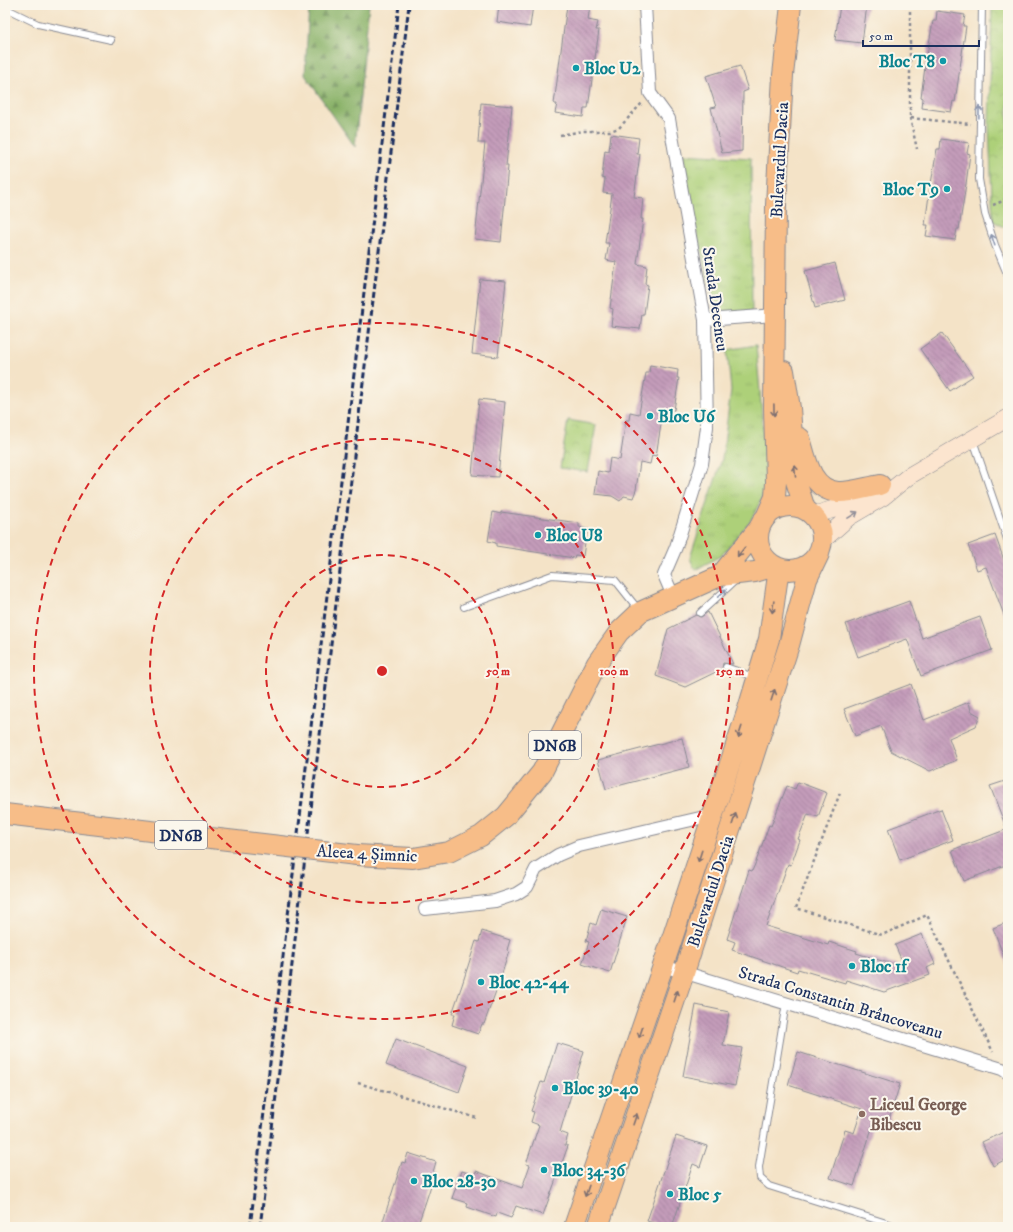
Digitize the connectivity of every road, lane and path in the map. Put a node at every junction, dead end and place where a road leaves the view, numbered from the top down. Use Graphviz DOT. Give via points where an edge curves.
graph roads {
  1 [pos="645,5"];
  2 [pos="791,5"];
  3 [pos="910,5"];
  4 [pos="982,5"];
  5 [pos="5,8"];
  6 [pos="111,40"];
  7 [pos="650,93"];
  8 [pos="910,118"];
  9 [pos="978,125"];
  10 [pos="560,135"];
  11 [pos="917,149"];
  12 [pos="1008,196"];
  13 [pos="1002,201"];
  14 [pos="1008,276"];
  15 [pos="776,315"];
  16 [pos="705,320"];
  17 [pos="790,408"];
  18 [pos="1008,418"];
  19 [pos="973,439"];
  20 [pos="909,476"];
  21 [pos="880,485"];
  22 [pos="809,512"];
  23 [pos="763,521"];
  24 [pos="1008,542"];
  25 [pos="821,547"];
  26 [pos="777,567"];
  27 [pos="743,574"];
  28 [pos="720,576"];
  29 [pos="673,596"];
  30 [pos="464,607"];
  31 [pos="640,612"];
  32 [pos="700,613"];
  33 [pos="726,667"];
  34 [pos="757,678"];
  35 [pos="840,793"];
  36 [pos="5,814"];
  37 [pos="713,815"];
  38 [pos="425,910"];
  39 [pos="663,966"];
  40 [pos="684,973"];
  41 [pos="786,1003"];
  42 [pos="1005,1071"];
  43 [pos="358,1083"];
  44 [pos="477,1118"];
  45 [pos="574,1227"];
  46 [pos="598,1227"];
  47 [pos="899,1227"];
  1 -- 7 [label="street"];
  2 -- 15 [label="main road, Bulevardul Dacia" via="783,75 776,205"];
  3 -- 8 [label="path"];
  9 -- 4 [label="lane, one-way"];
  5 -- 6 [label="lane" via="38,24"];
  7 -- 10 [label="path" via="619,128"];
  7 -- 16 [label="street, Strada Deceneu" via="669,119"];
  8 -- 9 [label="path"];
  8 -- 11 [label="path"];
  14 -- 9 [label="lane, one-way" via="984,208 979,179"];
  12 -- 13 [label="path"];
  15 -- 16 [label="street"];
  15 -- 17 [label="main road, Bulevardul Dacia"];
  15 -- 23 [label="main road, Bulevardul Dacia, one-way" via="776,482 775,497"];
  16 -- 29 [label="street, Strada Deceneu" via="707,427 702,464 676,547 664,575"];
  17 -- 21 [label="main road" via="812,475 824,488 838,492"];
  22 -- 17 [label="main road, Bulevardul Dacia, one-way" via="795,478"];
  18 -- 19 [label="main road"];
  19 -- 20 [label="main road"];
  19 -- 24 [label="lane"];
  20 -- 21 [label="main road"];
  25 -- 20 [label="main road, one-way" via="849,517 883,497"];
  21 -- 22 [label="main road" via="844,506"];
  22 -- 23 [label="main road" via="795,506 785,506 776,509"];
  22 -- 25 [label="main road, Bulevardul Dacia" via="819,522"];
  23 -- 26 [label="main road, Bulevardul Dacia" via="758,536 760,549 767,561"];
  23 -- 28 [label="main road, Aleea 4 Șimnic / DN6B, one-way"];
  25 -- 26 [label="main road" via="813,561 801,568 788,570"];
  40 -- 25 [label="main road, Bulevardul Dacia, one-way" via="787,653 807,579"];
  26 -- 27 [label="main road, Aleea 4 Șimnic / DN6B"];
  26 -- 34 [label="main road, Bulevardul Dacia, one-way" via="769,639"];
  27 -- 28 [label="main road, Aleea 4 Șimnic / DN6B"];
  32 -- 27 [label="lane, one-way"];
  28 -- 29 [label="main road, Aleea 4 Șimnic / DN6B"];
  29 -- 31 [label="main road, Aleea 4 Șimnic / DN6B"];
  30 -- 31 [label="lane" via="552,575 615,580"];
  31 -- 36 [label="main road, Aleea 4 Șimnic / DN6B, bridge" via="619,632 597,663 542,772 506,816 481,836 449,852 412,858 357,855"];
  33 -- 34 [label="lane"];
  34 -- 37 [label="main road, Bulevardul Dacia, one-way"];
  35 -- 42 [label="path" via="796,908 882,935 927,915"];
  37 -- 38 [label="street" via="579,846 536,869 527,887 516,894 495,901"];
  37 -- 39 [label="main road, Bulevardul Dacia, one-way"];
  39 -- 40 [label="street, Strada Constantin Brâncoveanu"];
  39 -- 45 [label="main road, Bulevardul Dacia, one-way"];
  40 -- 41 [label="street, Strada Constantin Brâncoveanu"];
  46 -- 40 [label="main road, Bulevardul Dacia, one-way"];
  41 -- 42 [label="street, Strada Constantin Brâncoveanu"];
  41 -- 47 [label="lane" via="759,1167 760,1178 769,1186"];
  43 -- 44 [label="path"];
}
